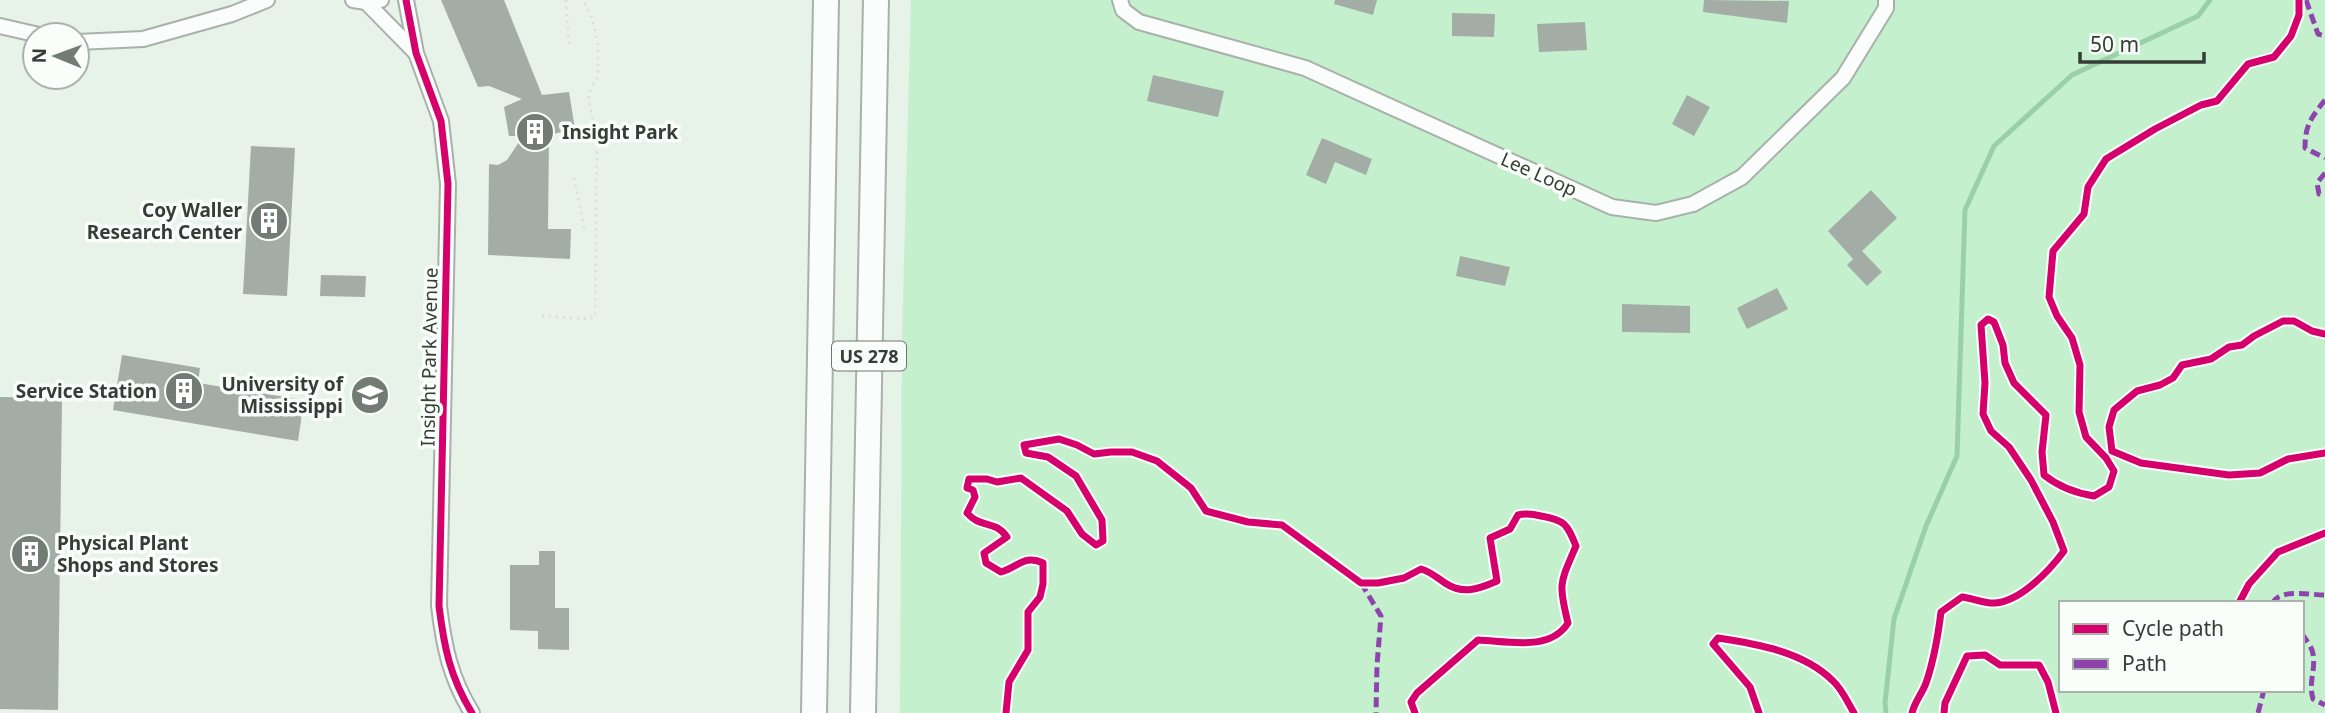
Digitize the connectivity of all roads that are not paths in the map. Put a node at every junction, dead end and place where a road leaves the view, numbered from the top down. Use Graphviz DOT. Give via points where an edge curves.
graph roads {
  1 [pos="267,0"];
  2 [pos="406,0"];
  3 [pos="826,0"];
  4 [pos="876,0"];
  5 [pos="1886,0"];
  6 [pos="367,1"];
  7 [pos="1121,5"];
  8 [pos="0,26"];
  9 [pos="21,31"];
  10 [pos="91,41"];
  11 [pos="416,53"];
  12 [pos="472,713"];
  13 [pos="814,713"];
  14 [pos="863,713"];
  1 -- 10 [label="street" via="232,15 143,39"];
  2 -- 11 [label="street, Insight Park Avenue"];
  3 -- 13 [label="highway, US 278"];
  4 -- 14 [label="highway, US 278"];
  5 -- 7 [label="street, Lee Loop" via="1886,8 1843,78 1742,177 1693,204 1656,213 1612,207 1305,68 1139,22"];
  6 -- 11 [label="street"];
  8 -- 9 [label="street"];
  11 -- 12 [label="street, Insight Park Avenue" via="441,121 448,184 439,606 444,648"];
}
